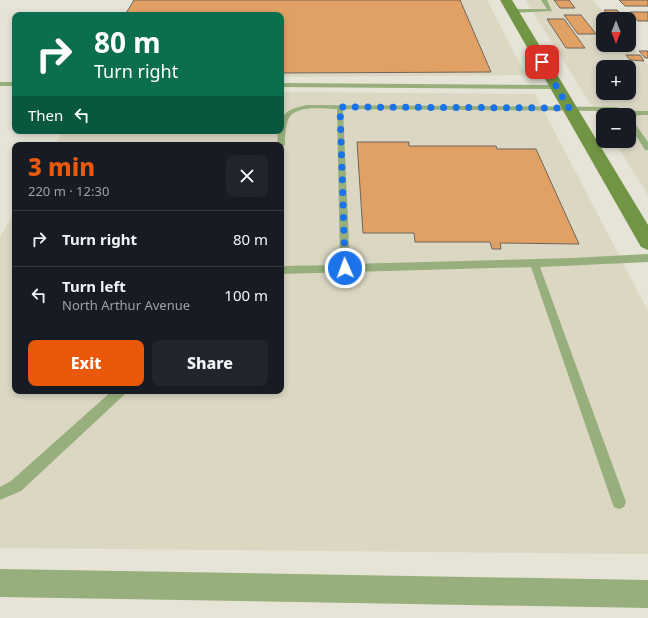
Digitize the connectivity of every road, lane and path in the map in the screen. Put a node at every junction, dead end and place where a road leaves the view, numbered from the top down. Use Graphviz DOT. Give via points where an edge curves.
graph roads {
  1 [pos="544,0"];
  2 [pos="510,6"];
  3 [pos="0,84"];
  4 [pos="12,84"];
  5 [pos="284,85"];
  6 [pos="557,87"];
  7 [pos="340,107"];
  8 [pos="569,108"];
  9 [pos="596,108"];
  10 [pos="648,113"];
  11 [pos="636,115"];
  12 [pos="284,118"];
  13 [pos="636,130"];
  14 [pos="648,148"];
  15 [pos="648,242"];
  16 [pos="648,258"];
  17 [pos="534,263"];
  18 [pos="345,268"];
  19 [pos="284,270"];
  20 [pos="117,394"];
  21 [pos="0,494"];
  22 [pos="619,502"];
  23 [pos="0,583"];
  24 [pos="648,594"];
  1 -- 2 [label="lane" via="550,10"];
  2 -- 6 [label="street"];
  3 -- 4 [label="lane"];
  5 -- 6 [label="lane"];
  6 -- 8 [label="street"];
  7 -- 8 [label="lane"];
  7 -- 12 [label="lane" via="294,109"];
  7 -- 18 [label="lane"];
  8 -- 9 [label="lane"];
  8 -- 15 [label="street"];
  10 -- 11 [label="lane"];
  13 -- 14 [label="lane"];
  16 -- 17 [label="lane"];
  17 -- 18 [label="lane"];
  17 -- 22 [label="lane"];
  18 -- 19 [label="lane"];
  20 -- 21 [label="lane" via="16,486"];
  23 -- 24 [label="street"];
}
